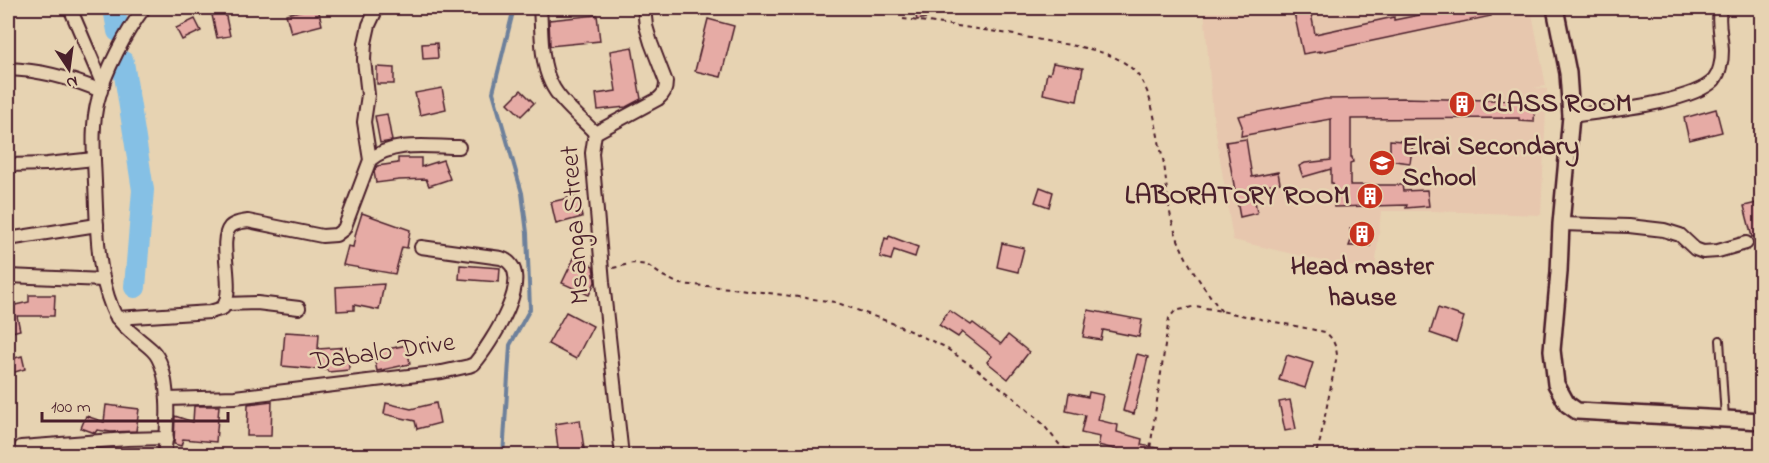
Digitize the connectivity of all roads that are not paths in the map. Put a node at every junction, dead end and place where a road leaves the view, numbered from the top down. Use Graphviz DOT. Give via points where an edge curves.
graph roads {
  1 [pos="70,8"];
  2 [pos="144,8"];
  3 [pos="377,8"];
  4 [pos="540,8"];
  5 [pos="644,8"];
  6 [pos="1555,8"];
  7 [pos="1720,8"];
  8 [pos="8,69"];
  9 [pos="102,88"];
  10 [pos="1571,116"];
  11 [pos="595,133"];
  12 [pos="459,147"];
  13 [pos="94,159"];
  14 [pos="370,160"];
  15 [pos="8,165"];
  16 [pos="1561,224"];
  17 [pos="97,225"];
  18 [pos="8,239"];
  19 [pos="1746,243"];
  20 [pos="421,247"];
  21 [pos="8,276"];
  22 [pos="104,280"];
  23 [pos="225,304"];
  24 [pos="299,308"];
  25 [pos="117,318"];
  26 [pos="1720,340"];
  27 [pos="167,399"];
  28 [pos="1725,418"];
  29 [pos="1761,421"];
  30 [pos="167,438"];
  31 [pos="21,447"];
  32 [pos="164,456"];
  33 [pos="622,456"];
  1 -- 9 [label="street"];
  2 -- 9 [label="street" via="117,52"];
  3 -- 14 [label="street" via="369,25 364,60 368,94 364,122"];
  4 -- 11 [label="street, Msanga Street" via="551,84"];
  5 -- 11 [label="street" via="666,89 658,99"];
  6 -- 10 [label="street" via="1568,74"];
  7 -- 10 [label="street" via="1723,55 1714,80 1701,89 1672,98"];
  8 -- 9 [label="street" via="64,77"];
  9 -- 13 [label="street" via="95,114"];
  10 -- 16 [label="street"];
  11 -- 33 [label="street, Msanga Street" via="592,153"];
  12 -- 14 [label="street" via="391,149"];
  13 -- 15 [label="street"];
  13 -- 17 [label="street"];
  14 -- 23 [label="street" via="341,233 322,236 248,221 230,226 225,242"];
  16 -- 19 [label="street" via="1664,230 1680,235 1703,252"];
  16 -- 28 [label="street" via="1552,350 1556,384 1567,404 1577,411"];
  17 -- 18 [label="street"];
  17 -- 22 [label="street"];
  20 -- 27 [label="street, Dabalo Drive" via="501,258 510,262 515,271 512,297 503,318 474,364 442,372 235,397"];
  21 -- 22 [label="street"];
  22 -- 25 [label="street"];
  23 -- 24 [label="street"];
  23 -- 25 [label="street" via="221,310 210,312"];
  25 -- 27 [label="street" via="157,355"];
  26 -- 28 [label="lane"];
  27 -- 30 [label="street"];
  28 -- 29 [label="street"];
  30 -- 31 [label="street"];
  30 -- 32 [label="street"];
}
